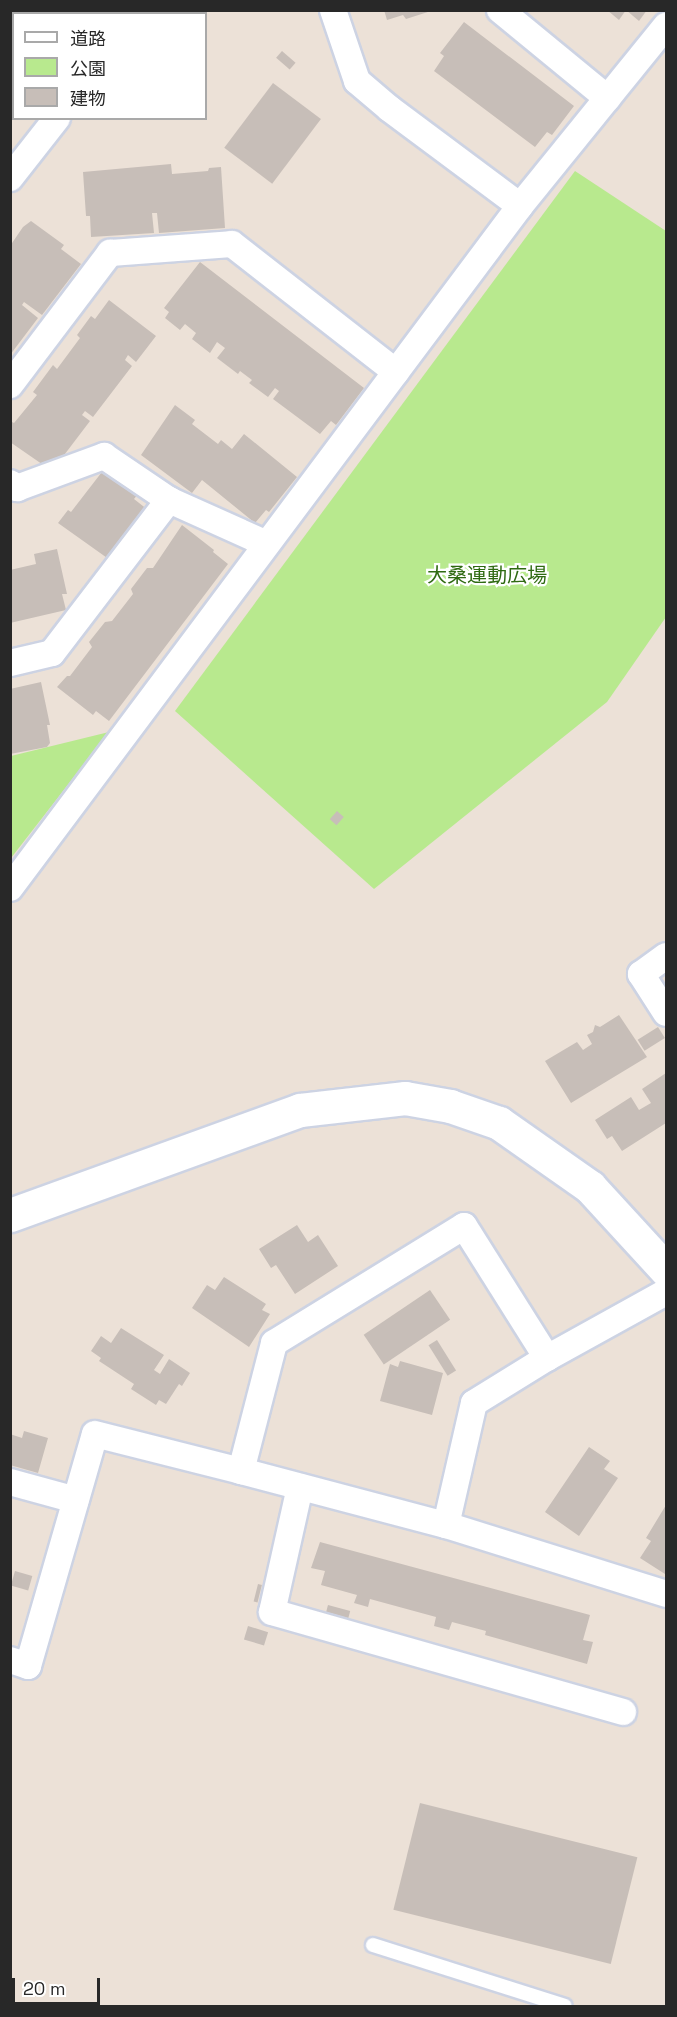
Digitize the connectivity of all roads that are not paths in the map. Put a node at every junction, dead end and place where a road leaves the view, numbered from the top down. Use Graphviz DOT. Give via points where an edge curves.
graph roads {
  1 [pos="333,10"];
  2 [pos="500,10"];
  3 [pos="666,26"];
  4 [pos="608,99"];
  5 [pos="55,120"];
  6 [pos="10,178"];
  7 [pos="520,206"];
  8 [pos="396,372"];
  9 [pos="10,386"];
  10 [pos="10,483"];
  11 [pos="169,500"];
  12 [pos="267,544"];
  13 [pos="10,663"];
  14 [pos="10,888"];
  15 [pos="666,956"];
  16 [pos="666,1013"];
  17 [pos="10,1215"];
  18 [pos="666,1269"];
  19 [pos="666,1292"];
  20 [pos="547,1358"];
  21 [pos="241,1471"];
  22 [pos="10,1482"];
  23 [pos="300,1486"];
  24 [pos="76,1500"];
  25 [pos="446,1525"];
  26 [pos="666,1594"];
  27 [pos="10,1660"];
  28 [pos="623,1712"];
  29 [pos="373,1945"];
  30 [pos="565,2007"];
  1 -- 7 [label="street" via="357,81"];
  2 -- 4 [label="street"];
  3 -- 4 [label="street"];
  4 -- 7 [label="street"];
  5 -- 6 [label="street"];
  7 -- 8 [label="street"];
  8 -- 9 [label="street" via="232,244 110,254"];
  8 -- 12 [label="street"];
  10 -- 11 [label="street" via="17,488 104,456"];
  11 -- 12 [label="street"];
  11 -- 13 [label="street" via="52,653"];
  12 -- 14 [label="street"];
  15 -- 16 [label="street" via="641,974"];
  17 -- 18 [label="street" via="300,1110 405,1098 450,1106 499,1123 590,1187"];
  19 -- 20 [label="street"];
  20 -- 21 [label="street" via="464,1226 274,1343"];
  20 -- 25 [label="street" via="474,1403"];
  21 -- 23 [label="street"];
  21 -- 24 [label="street" via="95,1434"];
  22 -- 24 [label="street"];
  23 -- 25 [label="street"];
  23 -- 28 [label="street" via="272,1612"];
  24 -- 27 [label="street" via="28,1666"];
  25 -- 26 [label="street"];
  29 -- 30 [label="lane"];
}
